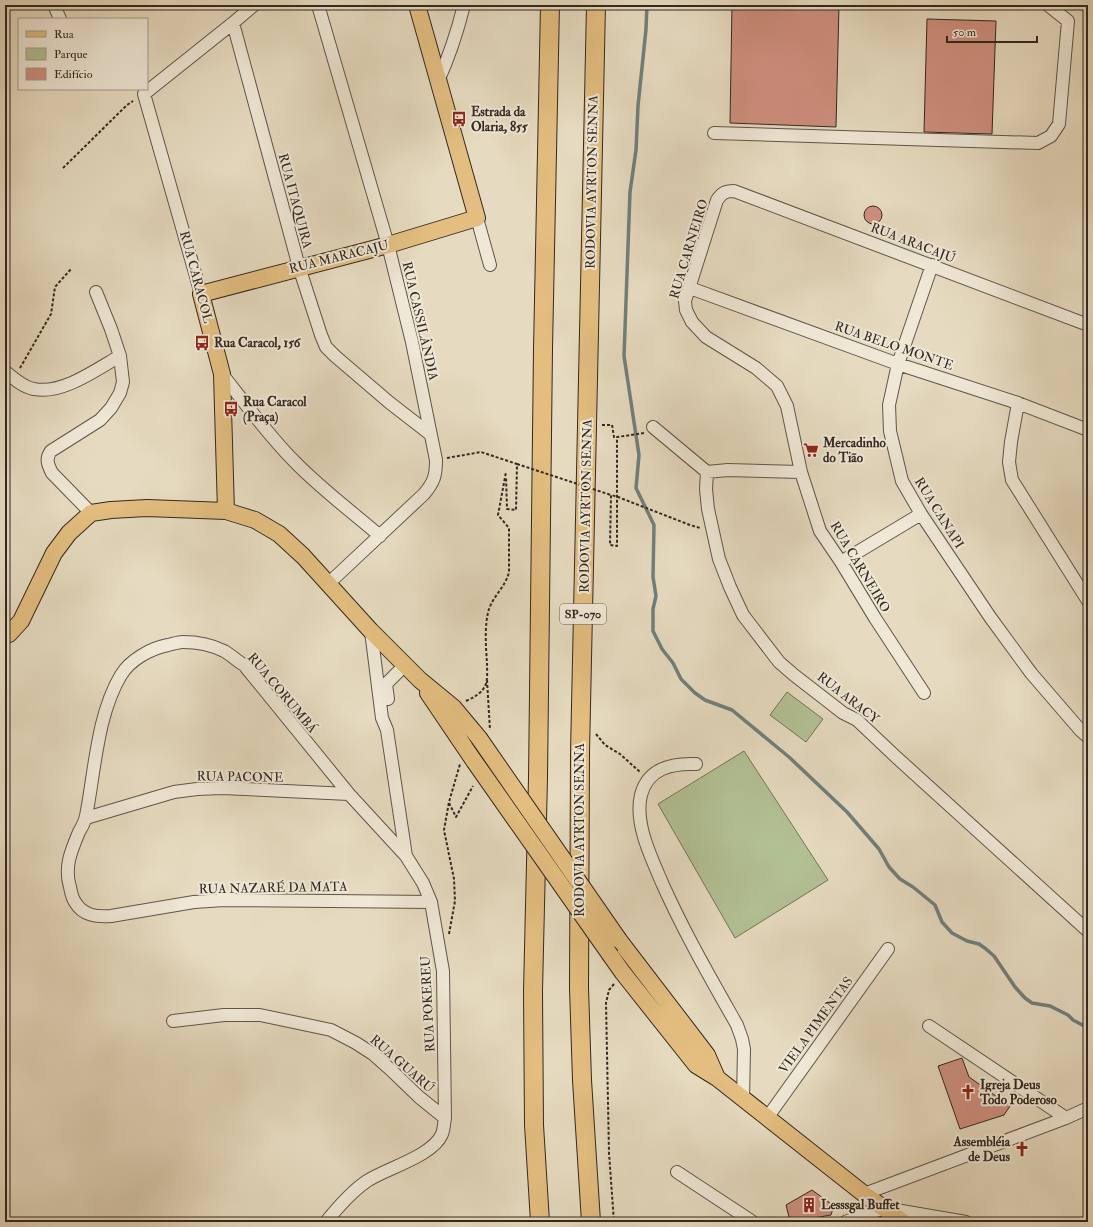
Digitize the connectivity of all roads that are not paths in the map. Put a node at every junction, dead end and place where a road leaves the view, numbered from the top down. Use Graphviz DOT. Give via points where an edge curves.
graph roads {
  1 [pos="54,5"];
  2 [pos="254,5"];
  3 [pos="318,5"];
  4 [pos="417,5"];
  5 [pos="464,5"];
  6 [pos="550,5"];
  7 [pos="596,5"];
  8 [pos="1048,5"];
  9 [pos="60,18"];
  10 [pos="233,23"];
  11 [pos="438,81"];
  12 [pos="714,133"];
  13 [pos="727,191"];
  14 [pos="477,218"];
  15 [pos="388,244"];
  16 [pos="490,265"];
  17 [pos="932,265"];
  18 [pos="299,267"];
  19 [pos="690,288"];
  20 [pos="96,292"];
  21 [pos="201,294"];
  22 [pos="1088,325"];
  23 [pos="120,356"];
  24 [pos="898,364"];
  25 [pos="222,374"];
  26 [pos="9,375"];
  27 [pos="1018,403"];
  28 [pos="1087,426"];
  29 [pos="649,430"];
  30 [pos="430,434"];
  31 [pos="707,472"];
  32 [pos="801,472"];
  33 [pos="226,511"];
  34 [pos="90,513"];
  35 [pos="921,514"];
  36 [pos="380,536"];
  37 [pos="841,562"];
  38 [pos="329,583"];
  39 [pos="1088,601"];
  40 [pos="371,630"];
  41 [pos="5,635"];
  42 [pos="405,665"];
  43 [pos="420,680"];
  44 [pos="924,693"];
  45 [pos="387,730"];
  46 [pos="1088,737"];
  47 [pos="696,764"];
  48 [pos="348,794"];
  49 [pos="86,818"];
  50 [pos="406,856"];
  51 [pos="74,901"];
  52 [pos="431,902"];
  53 [pos="1088,931"];
  54 [pos="888,949"];
  55 [pos="172,1021"];
  56 [pos="929,1026"];
  57 [pos="717,1078"];
  58 [pos="743,1099"];
  59 [pos="1088,1108"];
  60 [pos="445,1118"];
  61 [pos="767,1118"];
  62 [pos="1066,1118"];
  63 [pos="677,1172"];
  64 [pos="864,1194"];
  65 [pos="884,1208"];
  66 [pos="746,1220"];
  67 [pos="326,1222"];
  68 [pos="540,1222"];
  69 [pos="590,1222"];
  70 [pos="845,1222"];
  71 [pos="903,1222"];
  72 [pos="966,1222"];
  1 -- 9 [label="street"];
  2 -- 10 [label="street"];
  3 -- 15 [label="street, RUA CASSILÂNDIA"];
  4 -- 11 [label="main road"];
  5 -- 11 [label="street" via="450,57"];
  6 -- 68 [label="highway" via="534,991 534,1125"];
  7 -- 69 [label="highway, RODOVIA AYRTON SENNA / SP-070" via="580,745 579,980"];
  8 -- 12 [label="street" via="1068,20 1059,124 1052,136 1038,142"];
  10 -- 18 [label="street, RUA ITAQUIRA"];
  10 -- 21 [label="street, RUA CARACOL" via="144,94"];
  11 -- 14 [label="main road"];
  13 -- 17 [label="street, RUA ARACAJÚ" via="734,191"];
  13 -- 19 [label="street, RUA CARNEIRO" via="721,193 717,200"];
  14 -- 15 [label="main road, RUA MARACAJU"];
  14 -- 16 [label="street"];
  15 -- 18 [label="main road, RUA MARACAJU"];
  15 -- 30 [label="street, RUA CASSILÂNDIA" via="412,342"];
  17 -- 22 [label="street, RUA ARACAJÚ"];
  17 -- 24 [label="street, RUA CANAPI"];
  18 -- 21 [label="main road, RUA MARACAJU"];
  18 -- 30 [label="street, RUA ITAQUIRA" via="326,347"];
  19 -- 24 [label="street, RUA BELO MONTE"];
  19 -- 32 [label="street, RUA CARNEIRO" via="685,301 692,322 706,337 756,368 777,386 787,406"];
  20 -- 23 [label="street"];
  21 -- 25 [label="main road, RUA CARACOL"];
  23 -- 26 [label="street" via="72,383 46,390 25,386"];
  23 -- 34 [label="street" via="123,382 111,408 100,420 51,451 47,461 52,473"];
  24 -- 27 [label="street, RUA BELO MONTE"];
  24 -- 35 [label="street, RUA CANAPI" via="889,405 890,431 902,481"];
  25 -- 33 [label="main road, RUA CARACOL"];
  25 -- 36 [label="street" via="294,462"];
  27 -- 28 [label="street, RUA BELO MONTE"];
  27 -- 39 [label="street" via="1009,462 1012,480"];
  29 -- 31 [label="street"];
  30 -- 36 [label="street, RUA CASSILÂNDIA" via="436,460 436,476 424,494"];
  31 -- 32 [label="street"];
  31 -- 53 [label="street, RUA ARACY" via="708,509 719,559 743,615 779,662 843,713 856,720"];
  32 -- 37 [label="street, RUA CARNEIRO" via="820,531"];
  33 -- 34 [label="main road" via="147,508"];
  33 -- 38 [label="main road" via="255,520 279,534"];
  34 -- 41 [label="main road" via="69,533 54,553 22,621"];
  35 -- 37 [label="street"];
  35 -- 46 [label="street, RUA CANAPI" via="1031,673"];
  36 -- 38 [label="street, RUA CASSILÂNDIA"];
  37 -- 44 [label="street, RUA CARNEIRO"];
  38 -- 40 [label="main road"];
  40 -- 42 [label="main road"];
  40 -- 45 [label="street, RUA POKEREU" via="382,718"];
  42 -- 43 [label="main road"];
  42 -- 45 [label="street, RUA POKEREU" via="386,684 389,716"];
  43 -- 57 [label="main road, bridge" via="464,748 623,972 696,1065"];
  43 -- 57 [label="main road, bridge" via="485,738 619,940 707,1055"];
  45 -- 50 [label="street, RUA POKEREU"];
  47 -- 58 [label="street" via="670,765 658,771 648,780 641,795 639,813 651,857 686,935 737,1025 744,1049"];
  48 -- 49 [label="street, RUA PACONE" via="197,789 174,792"];
  48 -- 49 [label="street, RUA CORUMBÁ" via="244,665 224,651 202,644 182,642 160,646 138,657 121,674 108,702"];
  48 -- 50 [label="street, RUA CORUMBÁ"];
  49 -- 51 [label="street, RUA CORUMBÁ" via="68,861 67,872"];
  50 -- 52 [label="street, RUA POKEREU" via="423,883"];
  51 -- 52 [label="street, RUA NAZARÉ DA MATA" via="81,910 99,917 194,902 224,900"];
  52 -- 60 [label="street, RUA POKEREU" via="443,971"];
  54 -- 61 [label="street, VIELA PIMENTAS"];
  55 -- 60 [label="street, RUA GUARÚ" via="224,1015 260,1015 331,1030 373,1054"];
  56 -- 62 [label="street"];
  57 -- 58 [label="main road"];
  58 -- 61 [label="main road"];
  59 -- 62 [label="street"];
  60 -- 67 [label="street, RUA POKEREU" via="443,1133 436,1143 424,1152 368,1180 346,1198"];
  61 -- 64 [label="main road"];
  62 -- 64 [label="street"];
  63 -- 66 [label="street"];
  64 -- 65 [label="main road"];
  65 -- 70 [label="street"];
  65 -- 71 [label="main road"];
  65 -- 72 [label="street"];
}
